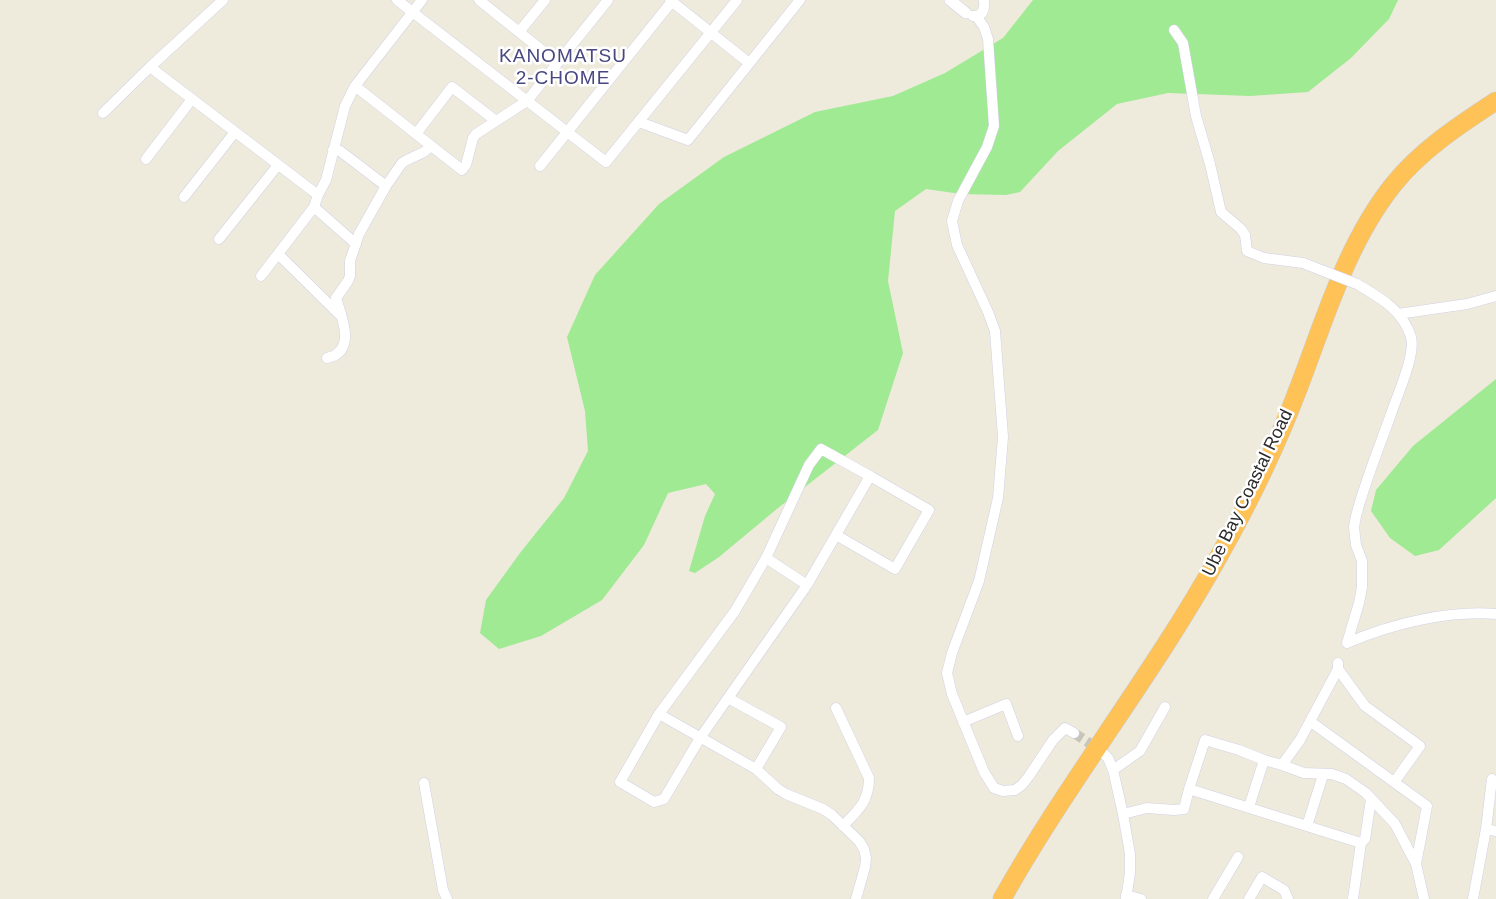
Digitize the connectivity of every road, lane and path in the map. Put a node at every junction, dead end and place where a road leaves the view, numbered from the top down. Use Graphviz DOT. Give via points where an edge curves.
graph roads {
  1 [pos="223,0"];
  2 [pos="396,0"];
  3 [pos="422,0"];
  4 [pos="481,0"];
  5 [pos="545,0"];
  6 [pos="608,0"];
  7 [pos="671,0"];
  8 [pos="737,0"];
  9 [pos="800,0"];
  10 [pos="950,0"];
  11 [pos="984,0"];
  12 [pos="413,12"];
  13 [pos="966,13"];
  14 [pos="978,16"];
  15 [pos="1174,30"];
  16 [pos="519,32"];
  17 [pos="711,33"];
  18 [pos="558,63"];
  19 [pos="749,63"];
  20 [pos="150,67"];
  21 [pos="355,86"];
  22 [pos="192,99"];
  23 [pos="528,101"];
  24 [pos="1496,102"];
  25 [pos="103,114"];
  26 [pos="496,121"];
  27 [pos="639,122"];
  28 [pos="567,131"];
  29 [pos="235,132"];
  30 [pos="416,134"];
  31 [pos="431,146"];
  32 [pos="333,150"];
  33 [pos="146,159"];
  34 [pos="278,165"];
  35 [pos="540,166"];
  36 [pos="386,186"];
  37 [pos="318,195"];
  38 [pos="184,197"];
  39 [pos="314,207"];
  40 [pos="219,239"];
  41 [pos="356,244"];
  42 [pos="278,254"];
  43 [pos="261,276"];
  44 [pos="1496,296"];
  45 [pos="1398,314"];
  46 [pos="342,317"];
  47 [pos="327,358"];
  48 [pos="870,476"];
  49 [pos="836,535"];
  50 [pos="766,558"];
  51 [pos="807,585"];
  52 [pos="1496,614"];
  53 [pos="728,698"];
  54 [pos="1165,707"];
  55 [pos="836,708"];
  56 [pos="659,714"];
  57 [pos="963,722"];
  58 [pos="1311,722"];
  59 [pos="1074,733"];
  60 [pos="1018,736"];
  61 [pos="700,738"];
  62 [pos="1100,751"];
  63 [pos="1264,760"];
  64 [pos="1282,765"];
  65 [pos="756,769"];
  66 [pos="1113,770"];
  67 [pos="1323,775"];
  68 [pos="1492,779"];
  69 [pos="1395,781"];
  70 [pos="424,783"];
  71 [pos="1189,789"];
  72 [pos="1371,799"];
  73 [pos="1249,807"];
  74 [pos="1123,814"];
  75 [pos="843,826"];
  76 [pos="1307,826"];
  77 [pos="1491,830"];
  78 [pos="1361,843"];
  79 [pos="1238,857"];
  80 [pos="1416,864"];
  81 [pos="1126,897"];
  82 [pos="448,899"];
  83 [pos="856,899"];
  84 [pos="1002,899"];
  85 [pos="1141,899"];
  86 [pos="1213,899"];
  87 [pos="1249,899"];
  88 [pos="1288,899"];
  89 [pos="1353,899"];
  90 [pos="1424,899"];
  91 [pos="1473,899"];
  1 -- 20 [label="street"];
  2 -- 12 [label="street"];
  3 -- 12 [label="street"];
  4 -- 16 [label="street"];
  5 -- 16 [label="street"];
  6 -- 18 [label="street"];
  7 -- 17 [label="street"];
  7 -- 28 [label="street"];
  8 -- 17 [label="street"];
  9 -- 19 [label="street"];
  10 -- 13 [label="street"];
  11 -- 14 [label="street" via="984,10"];
  12 -- 21 [label="street"];
  12 -- 23 [label="street"];
  13 -- 14 [label="street"];
  14 -- 57 [label="street" via="988,39 994,126 987,147 958,201 952,221 956,245 995,331 1003,437 998,498 979,581 947,673"];
  15 -- 45 [label="street, bridge" via="1183,43 1196,116 1221,212 1241,229 1247,251 1264,258 1302,263 1357,284"];
  16 -- 18 [label="street"];
  17 -- 19 [label="street"];
  17 -- 27 [label="street"];
  18 -- 23 [label="street"];
  19 -- 27 [label="street" via="688,140"];
  20 -- 22 [label="street"];
  20 -- 25 [label="street"];
  21 -- 30 [label="street"];
  21 -- 32 [label="street" via="345,106"];
  22 -- 29 [label="street"];
  22 -- 33 [label="street"];
  23 -- 26 [label="street"];
  23 -- 28 [label="street"];
  24 -- 84 [label="highway, Ube Bay Coastal Road" via="1449,132 1418,157 1373,213 1339,282 1272,451 1223,549 1180,622 1055,811"];
  26 -- 30 [label="street" via="452,87"];
  26 -- 31 [label="street" via="473,138 462,170"];
  27 -- 28 [label="street" via="606,162"];
  28 -- 35 [label="street"];
  29 -- 34 [label="street"];
  29 -- 38 [label="street"];
  30 -- 31 [label="street"];
  31 -- 36 [label="street" via="406,160"];
  32 -- 36 [label="street" via="340,151"];
  32 -- 37 [label="street" via="326,180"];
  34 -- 37 [label="street"];
  34 -- 40 [label="street"];
  36 -- 41 [label="street"];
  37 -- 39 [label="street"];
  39 -- 41 [label="street"];
  39 -- 42 [label="street"];
  41 -- 46 [label="street" via="348,281 336,298"];
  42 -- 43 [label="street"];
  42 -- 46 [label="street"];
  44 -- 45 [label="street" via="1467,304"];
  45 -- 52 [label="street" via="1412,345 1406,372 1356,516 1354,527 1362,561 1362,587 1347,643 1368,634 1431,618"];
  46 -- 47 [label="street" via="345,322 342,351"];
  48 -- 49 [label="street"];
  48 -- 49 [label="street" via="929,510 895,569"];
  48 -- 50 [label="street" via="821,449 809,465"];
  49 -- 51 [label="street"];
  50 -- 51 [label="street"];
  50 -- 56 [label="street" via="735,611"];
  51 -- 53 [label="street"];
  53 -- 61 [label="street"];
  53 -- 65 [label="street" via="781,727"];
  54 -- 66 [label="street" via="1140,750"];
  55 -- 75 [label="street" via="869,778 865,801"];
  56 -- 61 [label="street"];
  56 -- 61 [label="street" via="620,782 654,802 664,799"];
  57 -- 59 [label="street" via="984,772 994,788 1003,791 1022,785 1065,728"];
  57 -- 60 [label="street" via="1006,704"];
  58 -- 64 [label="street"];
  58 -- 69 [label="street"];
  58 -- 69 [label="street" via="1338,666 1365,706 1420,746"];
  61 -- 65 [label="street"];
  62 -- 66 [label="street" via="1108,758"];
  63 -- 64 [label="street"];
  63 -- 71 [label="street" via="1205,740"];
  63 -- 73 [label="street"];
  64 -- 67 [label="street" via="1304,774"];
  65 -- 75 [label="street" via="782,792 823,809"];
  66 -- 74 [label="street"];
  67 -- 72 [label="street" via="1332,774 1346,779"];
  67 -- 76 [label="street"];
  68 -- 77 [label="street"];
  69 -- 80 [label="street" via="1427,806"];
  70 -- 82 [label="street"];
  71 -- 73 [label="street"];
  71 -- 74 [label="street" via="1184,809 1147,808"];
  72 -- 78 [label="street" via="1365,839"];
  72 -- 80 [label="street" via="1395,824"];
  73 -- 76 [label="street"];
  74 -- 81 [label="street" via="1130,854"];
  75 -- 83 [label="street" via="859,841 866,858"];
  76 -- 78 [label="street"];
  77 -- 91 [label="street"];
  78 -- 89 [label="street"];
  79 -- 86 [label="street"];
  80 -- 90 [label="street"];
  81 -- 85 [label="street"];
  87 -- 88 [label="street" via="1262,877 1284,890"];
}
